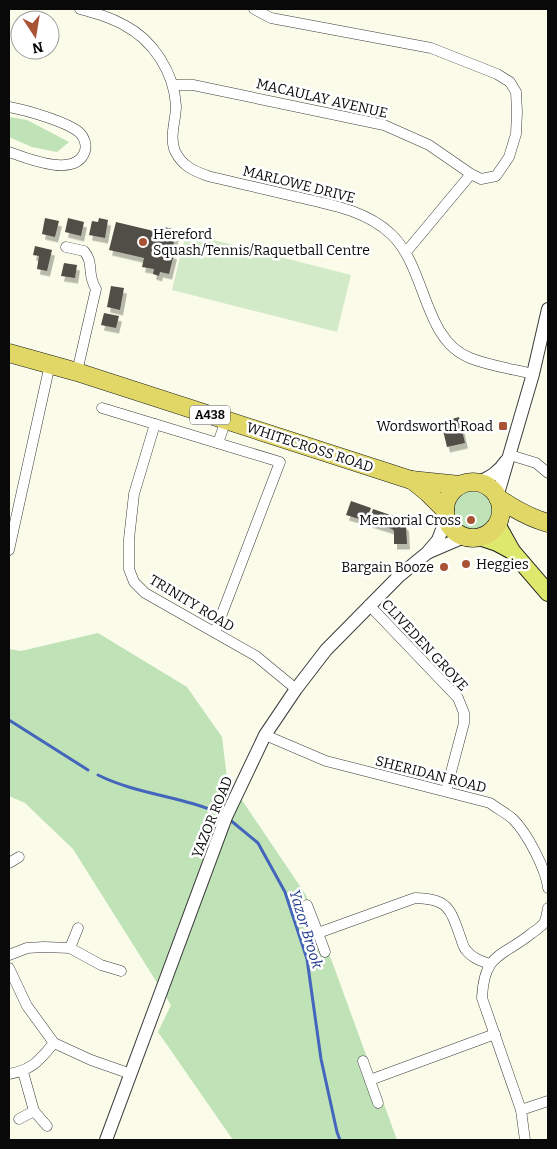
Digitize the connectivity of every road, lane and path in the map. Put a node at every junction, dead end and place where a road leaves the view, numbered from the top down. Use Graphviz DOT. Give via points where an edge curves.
graph roads {
  1 [pos="80,9"];
  2 [pos="254,9"];
  3 [pos="108,13"];
  4 [pos="173,85"];
  5 [pos="9,107"];
  6 [pos="9,152"];
  7 [pos="471,174"];
  8 [pos="66,247"];
  9 [pos="406,252"];
  10 [pos="548,309"];
  11 [pos="9,352"];
  12 [pos="50,364"];
  13 [pos="76,372"];
  14 [pos="533,374"];
  15 [pos="102,408"];
  16 [pos="226,420"];
  17 [pos="155,424"];
  18 [pos="218,443"];
  19 [pos="510,455"];
  20 [pos="548,473"];
  21 [pos="411,480"];
  22 [pos="477,483"];
  23 [pos="460,486"];
  24 [pos="498,497"];
  25 [pos="445,514"];
  26 [pos="541,521"];
  27 [pos="498,522"];
  28 [pos="472,537"];
  29 [pos="9,550"];
  30 [pos="512,551"];
  31 [pos="427,553"];
  32 [pos="548,593"];
  33 [pos="369,605"];
  34 [pos="215,632"];
  35 [pos="296,688"];
  36 [pos="266,735"];
  37 [pos="446,791"];
  38 [pos="19,857"];
  39 [pos="9,863"];
  40 [pos="548,888"];
  41 [pos="307,905"];
  42 [pos="548,908"];
  43 [pos="546,923"];
  44 [pos="78,928"];
  45 [pos="318,932"];
  46 [pos="70,948"];
  47 [pos="325,952"];
  48 [pos="9,955"];
  49 [pos="490,964"];
  50 [pos="9,968"];
  51 [pos="121,972"];
  52 [pos="495,1034"];
  53 [pos="54,1043"];
  54 [pos="362,1061"];
  55 [pos="23,1072"];
  56 [pos="9,1074"];
  57 [pos="131,1074"];
  58 [pos="370,1080"];
  59 [pos="548,1101"];
  60 [pos="378,1103"];
  61 [pos="520,1110"];
  62 [pos="34,1111"];
  63 [pos="19,1119"];
  64 [pos="47,1126"];
  65 [pos="106,1140"];
  66 [pos="525,1140"];
  1 -- 3 [label="street, MARLOWE DRIVE"];
  2 -- 7 [label="street" via="271,18 431,48 498,74 510,82 516,92 517,112 516,134 509,157 496,176 481,179"];
  3 -- 4 [label="street, MARLOWE DRIVE" via="142,37 159,56"];
  4 -- 7 [label="street, MACAULAY AVENUE" via="193,85 384,125 429,145"];
  4 -- 9 [label="street, MARLOWE DRIVE" via="176,107 174,150 183,164 208,176 349,209 374,221"];
  5 -- 6 [label="street" via="55,120 80,133 85,141 85,151 72,164 53,165"];
  7 -- 9 [label="street"];
  8 -- 13 [label="street" via="84,251 90,259 90,280 96,289"];
  9 -- 14 [label="street, MARLOWE DRIVE" via="438,330 454,349 470,358"];
  10 -- 14 [label="street"];
  11 -- 12 [label="highway, WHITECROSS ROAD / A438"];
  12 -- 13 [label="highway, WHITECROSS ROAD / A438"];
  12 -- 29 [label="street"];
  13 -- 16 [label="highway, WHITECROSS ROAD / A438"];
  14 -- 19 [label="street"];
  15 -- 17 [label="street"];
  16 -- 18 [label="street"];
  16 -- 21 [label="highway, WHITECROSS ROAD / A438"];
  17 -- 18 [label="street"];
  17 -- 34 [label="street, TRINITY ROAD" via="134,494 129,569 134,582 145,593"];
  18 -- 34 [label="street" via="280,462"];
  19 -- 20 [label="street" via="536,463"];
  19 -- 22 [label="street" via="491,477"];
  19 -- 24 [label="street"];
  21 -- 23 [label="highway, WHITECROSS ROAD / A438"];
  21 -- 25 [label="highway, WHITECROSS ROAD / A438" via="428,493"];
  22 -- 23 [label="highway, A438"];
  22 -- 24 [label="highway"];
  23 -- 25 [label="highway" via="449,495"];
  24 -- 26 [label="highway"];
  24 -- 27 [label="highway" via="501,509"];
  25 -- 28 [label="highway, A438" via="453,530"];
  25 -- 31 [label="street, YAZOR ROAD" via="438,540"];
  26 -- 27 [label="highway" via="516,518"];
  27 -- 28 [label="highway" via="492,531"];
  27 -- 30 [label="main road"];
  28 -- 30 [label="main road" via="497,543"];
  28 -- 31 [label="street, YAZOR ROAD"];
  30 -- 32 [label="main road"];
  31 -- 33 [label="street, YAZOR ROAD"];
  33 -- 35 [label="street, YAZOR ROAD" via="326,650"];
  33 -- 37 [label="street, CLIVEDEN GROVE" via="458,698 464,723"];
  34 -- 35 [label="street, TRINITY ROAD" via="256,656"];
  35 -- 36 [label="street, YAZOR ROAD"];
  36 -- 37 [label="street, SHERIDAN ROAD" via="326,761"];
  36 -- 57 [label="street, YAZOR ROAD" via="226,817"];
  37 -- 40 [label="street, SHERIDAN ROAD" via="490,803 513,820 547,878"];
  38 -- 39 [label="street"];
  41 -- 45 [label="street"];
  42 -- 43 [label="street"];
  43 -- 49 [label="street" via="498,954"];
  44 -- 46 [label="street"];
  45 -- 47 [label="street"];
  45 -- 49 [label="street" via="415,898 430,898 442,903 452,913 465,949"];
  46 -- 48 [label="street" via="27,948"];
  46 -- 51 [label="street"];
  49 -- 52 [label="street" via="483,982 482,998"];
  50 -- 53 [label="street" via="27,1006"];
  52 -- 58 [label="street"];
  52 -- 61 [label="street"];
  53 -- 55 [label="street" via="38,1062"];
  53 -- 57 [label="street"];
  54 -- 58 [label="street"];
  55 -- 56 [label="street"];
  55 -- 62 [label="street"];
  57 -- 65 [label="street, YAZOR ROAD"];
  58 -- 60 [label="street"];
  59 -- 61 [label="street"];
  61 -- 66 [label="street"];
  62 -- 63 [label="street"];
  62 -- 64 [label="street"];
}
